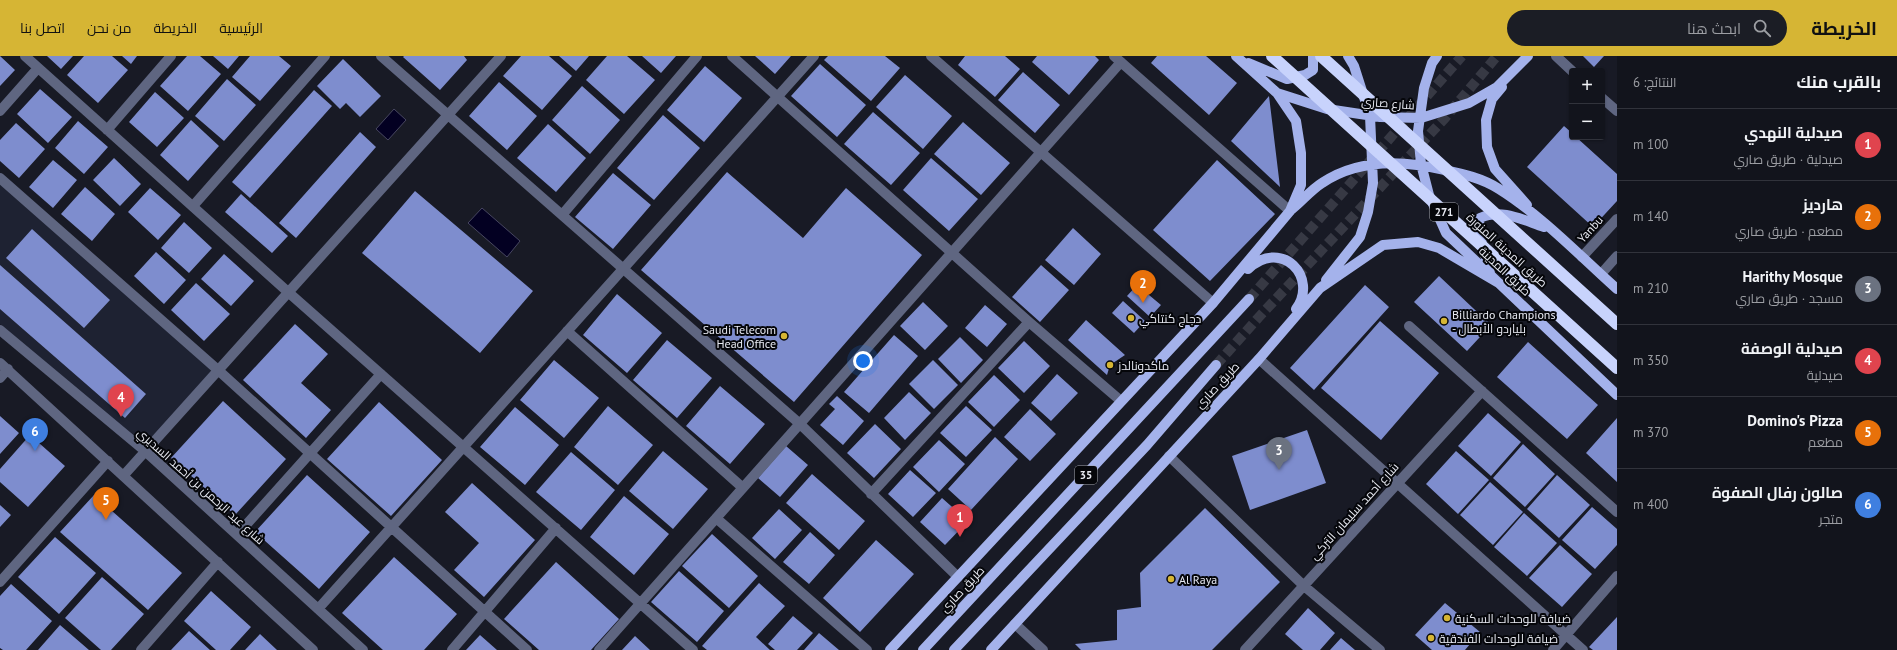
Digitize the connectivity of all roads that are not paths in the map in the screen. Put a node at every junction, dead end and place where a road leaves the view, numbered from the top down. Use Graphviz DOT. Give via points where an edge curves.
graph roads {
  1 [pos="25,56"];
  2 [pos="171,56"];
  3 [pos="325,56"];
  4 [pos="380,56"];
  5 [pos="501,56"];
  6 [pos="697,56"];
  7 [pos="732,56"];
  8 [pos="814,56"];
  9 [pos="931,56"];
  10 [pos="1272,56"];
  11 [pos="1313,56"];
  12 [pos="1321,56"];
  13 [pos="1348,56"];
  14 [pos="1437,56"];
  15 [pos="1529,56"];
  16 [pos="1556,56"];
  17 [pos="1238,58"];
  18 [pos="1118,59"];
  19 [pos="38,68"];
  20 [pos="1569,68"];
  21 [pos="1277,93"];
  22 [pos="778,97"];
  23 [pos="1605,101"];
  24 [pos="0,111"];
  25 [pos="1617,111"];
  26 [pos="448,115"];
  27 [pos="1370,116"];
  28 [pos="1421,118"];
  29 [pos="107,130"];
  30 [pos="1041,152"];
  31 [pos="1371,164"];
  32 [pos="1421,164"];
  33 [pos="0,178"];
  34 [pos="192,206"];
  35 [pos="1290,211"];
  36 [pos="562,215"];
  37 [pos="1617,219"];
  38 [pos="1547,226"];
  39 [pos="952,253"];
  40 [pos="1617,256"];
  41 [pos="1582,257"];
  42 [pos="623,268"];
  43 [pos="1601,274"];
  44 [pos="1490,275"];
  45 [pos="1502,285"];
  46 [pos="1320,288"];
  47 [pos="1617,289"];
  48 [pos="288,292"];
  49 [pos="1249,299"];
  50 [pos="1213,303"];
  51 [pos="1028,322"];
  52 [pos="1617,324"];
  53 [pos="1409,326"];
  54 [pos="0,330"];
  55 [pos="567,331"];
  56 [pos="1272,343"];
  57 [pos="1259,359"];
  58 [pos="0,362"];
  59 [pos="1216,365"];
  60 [pos="1617,368"];
  61 [pos="8,369"];
  62 [pos="218,370"];
  63 [pos="381,374"];
  64 [pos="0,378"];
  65 [pos="1482,391"];
  66 [pos="1617,395"];
  67 [pos="1120,401"];
  68 [pos="800,424"];
  69 [pos="464,447"];
  70 [pos="145,451"];
  71 [pos="310,453"];
  72 [pos="1169,456"];
  73 [pos="108,461"];
  74 [pos="124,475"];
  75 [pos="1397,483"];
  76 [pos="743,488"];
  77 [pos="871,494"];
  78 [pos="1617,512"];
  79 [pos="716,518"];
  80 [pos="392,528"];
  81 [pos="556,528"];
  82 [pos="237,535"];
  83 [pos="218,562"];
  84 [pos="1617,576"];
  85 [pos="958,577"];
  86 [pos="0,582"];
  87 [pos="1304,586"];
  88 [pos="641,603"];
  89 [pos="318,610"];
  90 [pos="484,612"];
  91 [pos="1015,624"];
  92 [pos="1566,635"];
  93 [pos="141,650"];
  94 [pos="313,650"];
  95 [pos="363,650"];
  96 [pos="452,650"];
  97 [pos="527,650"];
  98 [pos="599,650"];
  99 [pos="693,650"];
  100 [pos="867,650"];
  101 [pos="890,650"];
  102 [pos="923,650"];
  103 [pos="954,650"];
  104 [pos="991,650"];
  105 [pos="1043,650"];
  106 [pos="1245,650"];
  107 [pos="1380,650"];
  108 [pos="1553,650"];
  109 [pos="1583,650"];
  1 -- 19 [label="street"];
  2 -- 29 [label="street"];
  3 -- 34 [label="street"];
  4 -- 26 [label="street"];
  5 -- 26 [label="street"];
  6 -- 36 [label="street"];
  7 -- 22 [label="street"];
  8 -- 22 [label="street"];
  9 -- 30 [label="street"];
  10 -- 60 [label="highway, طريق المدينة المنورة / 271, bridge"];
  11 -- 17 [label="main road" via="1314,70 1287,79"];
  12 -- 52 [label="highway, طريق المدينة المنورة / 271, bridge"];
  13 -- 27 [label="main road" via="1354,66"];
  14 -- 28 [label="main road, طريق المدينة" via="1424,88"];
  15 -- 28 [label="main road, شارع صاري" via="1497,87 1469,103"];
  15 -- 38 [label="main road" via="1492,99 1486,120 1487,147 1495,169"];
  16 -- 20 [label="street"];
  17 -- 21 [label="main road"];
  18 -- 30 [label="street"];
  18 -- 35 [label="street"];
  19 -- 24 [label="street"];
  19 -- 29 [label="street"];
  21 -- 27 [label="main road, شارع صاري" via="1327,109"];
  21 -- 35 [label="main road" via="1296,121 1302,153 1301,185"];
  22 -- 39 [label="street"];
  22 -- 42 [label="street"];
  23 -- 25 [label="street"];
  26 -- 36 [label="street"];
  26 -- 48 [label="street"];
  27 -- 28 [label="main road, شارع صاري"];
  27 -- 31 [label="main road"];
  28 -- 32 [label="main road, طريق المدينة" via="1418,131"];
  29 -- 34 [label="street"];
  30 -- 39 [label="street"];
  30 -- 50 [label="street"];
  31 -- 32 [label="main road"];
  31 -- 35 [label="main road" via="1352,168 1322,183"];
  31 -- 46 [label="main road" via="1373,183 1360,237"];
  32 -- 38 [label="main road" via="1471,176 1498,188"];
  32 -- 44 [label="main road, طريق المدينة" via="1429,195 1446,233"];
  33 -- 62 [label="street"];
  34 -- 48 [label="street"];
  35 -- 50 [label="main road"];
  36 -- 42 [label="street"];
  37 -- 41 [label="street, Yanbu"];
  38 -- 41 [label="main road"];
  38 -- 44 [label="main road" via="1507,214 1488,214 1480,218 1478,229"];
  39 -- 51 [label="street"];
  39 -- 68 [label="street"];
  40 -- 43 [label="street"];
  41 -- 43 [label="main road"];
  42 -- 55 [label="street"];
  42 -- 68 [label="street"];
  43 -- 47 [label="main road"];
  44 -- 45 [label="main road, طريق المدينة"];
  45 -- 46 [label="main road, طريق صاري" via="1439,248 1418,242 1383,245"];
  45 -- 66 [label="main road, طريق المدينة"];
  46 -- 56 [label="main road, طريق صاري"];
  48 -- 62 [label="street"];
  48 -- 63 [label="street"];
  49 -- 102 [label="main road, طريق صاري / 35"];
  50 -- 56 [label="main road" via="1256,262 1265,258 1276,256 1296,267 1302,284 1303,300"];
  50 -- 67 [label="main road"];
  51 -- 67 [label="street"];
  51 -- 77 [label="street"];
  53 -- 65 [label="street"];
  54 -- 70 [label="street, شارع عبد الرحمن بن أحمد السديري"];
  55 -- 69 [label="street"];
  55 -- 76 [label="street"];
  56 -- 57 [label="main road, طريق صاري"];
  57 -- 72 [label="main road, طريق صاري"];
  57 -- 75 [label="street"];
  58 -- 61 [label="street"];
  59 -- 103 [label="main road, طريق صاري / 35" via="1146,445"];
  61 -- 64 [label="street"];
  61 -- 73 [label="street"];
  62 -- 70 [label="street"];
  62 -- 71 [label="street"];
  63 -- 69 [label="street"];
  63 -- 71 [label="street"];
  65 -- 75 [label="street, شارع أحمد سليمان التركي"];
  65 -- 78 [label="street"];
  67 -- 85 [label="main road"];
  68 -- 76 [label="street"];
  68 -- 77 [label="street"];
  69 -- 80 [label="street"];
  69 -- 81 [label="street"];
  70 -- 74 [label="street"];
  70 -- 82 [label="street, شارع عبد الرحمن بن أحمد السديري"];
  71 -- 80 [label="street"];
  71 -- 82 [label="street"];
  72 -- 87 [label="street"];
  72 -- 91 [label="main road, طريق صاري"];
  73 -- 74 [label="street"];
  73 -- 86 [label="street"];
  74 -- 83 [label="street"];
  75 -- 87 [label="street, شارع أحمد سليمان التركي"];
  75 -- 92 [label="street"];
  76 -- 79 [label="street"];
  77 -- 85 [label="street"];
  79 -- 88 [label="street"];
  79 -- 100 [label="street"];
  80 -- 89 [label="street"];
  80 -- 90 [label="street"];
  81 -- 88 [label="street"];
  81 -- 90 [label="street"];
  82 -- 89 [label="street, شارع عبد الرحمن بن أحمد السديري"];
  83 -- 93 [label="street"];
  83 -- 94 [label="street"];
  84 -- 92 [label="street"];
  85 -- 101 [label="main road"];
  87 -- 106 [label="street, شارع أحمد سليمان التركي"];
  87 -- 107 [label="street"];
  88 -- 98 [label="street"];
  88 -- 99 [label="street"];
  89 -- 95 [label="street, شارع عبد الرحمن بن أحمد السديري"];
  90 -- 96 [label="street"];
  90 -- 97 [label="street"];
  91 -- 104 [label="main road, طريق صاري"];
  91 -- 105 [label="street"];
  92 -- 108 [label="street"];
  92 -- 109 [label="street"];
}
